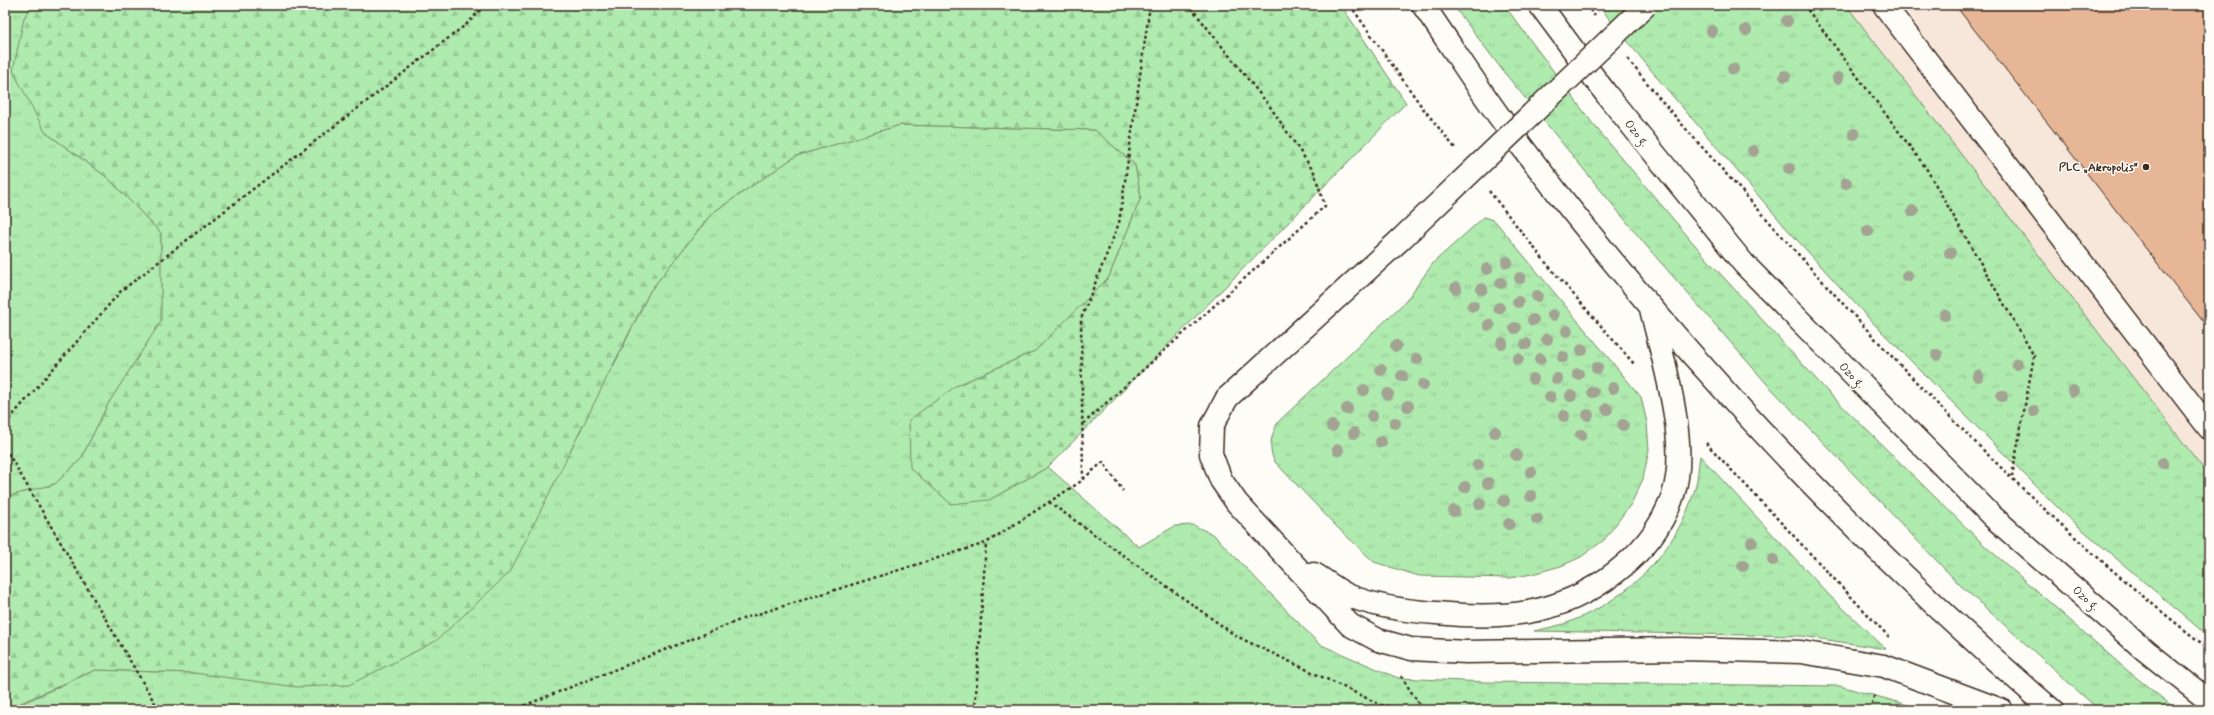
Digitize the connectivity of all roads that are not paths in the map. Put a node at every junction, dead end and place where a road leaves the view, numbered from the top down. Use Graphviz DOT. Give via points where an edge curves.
graph roads {
  1 [pos="1423,5"];
  2 [pos="1540,5"];
  3 [pos="1646,5"];
  4 [pos="1884,5"];
  5 [pos="1650,308"];
  6 [pos="2209,428"];
  7 [pos="1291,560"];
  8 [pos="2209,701"];
  9 [pos="2001,710"];
  10 [pos="2052,710"];
  1 -- 5 [label="main road" via="1506,126"];
  2 -- 8 [label="main road, Ozo g." via="1607,95 1744,264 1993,517 2146,650"];
  3 -- 7 [label="main road, bridge" via="1400,240 1227,398 1212,426 1211,454 1221,480 1237,502"];
  4 -- 6 [label="main road"];
  5 -- 7 [label="main road" via="1674,409 1679,454 1674,494 1660,524 1643,548 1618,570 1560,603 1527,612 1467,616 1389,608 1347,594"];
  5 -- 10 [label="main road" via="1822,495 1995,661"];
  7 -- 9 [label="main road" via="1350,625 1378,640 1412,649 1466,652 1801,652 1884,666"];
}
